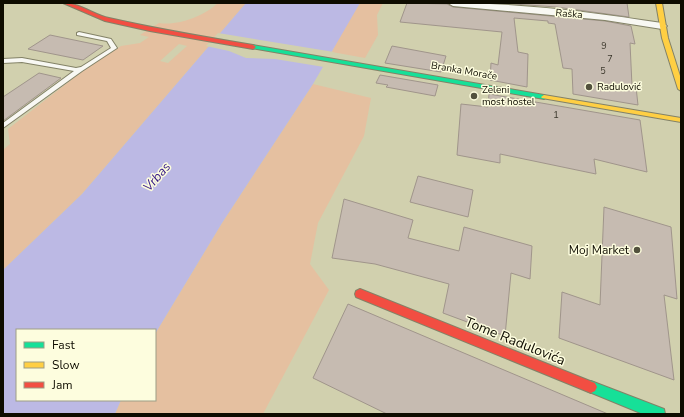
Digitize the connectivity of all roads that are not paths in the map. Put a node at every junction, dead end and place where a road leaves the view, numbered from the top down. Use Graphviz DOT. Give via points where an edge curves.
graph roads {
  1 [pos="66,3"];
  2 [pos="452,3"];
  3 [pos="659,3"];
  4 [pos="662,26"];
  5 [pos="79,34"];
  6 [pos="3,61"];
  7 [pos="82,69"];
  8 [pos="681,89"];
  9 [pos="681,120"];
  10 [pos="3,126"];
  11 [pos="360,294"];
  12 [pos="659,414"];
  1 -- 9 [label="main road, Branka Morače" via="105,19 150,29"];
  2 -- 4 [label="street, Raška" via="605,17"];
  3 -- 4 [label="main road"];
  4 -- 8 [label="main road"];
  5 -- 7 [label="lane" via="108,40 114,48"];
  6 -- 7 [label="lane" via="22,60"];
  7 -- 10 [label="lane"];
  11 -- 12 [label="main road, Tome Radulovića"];
}
